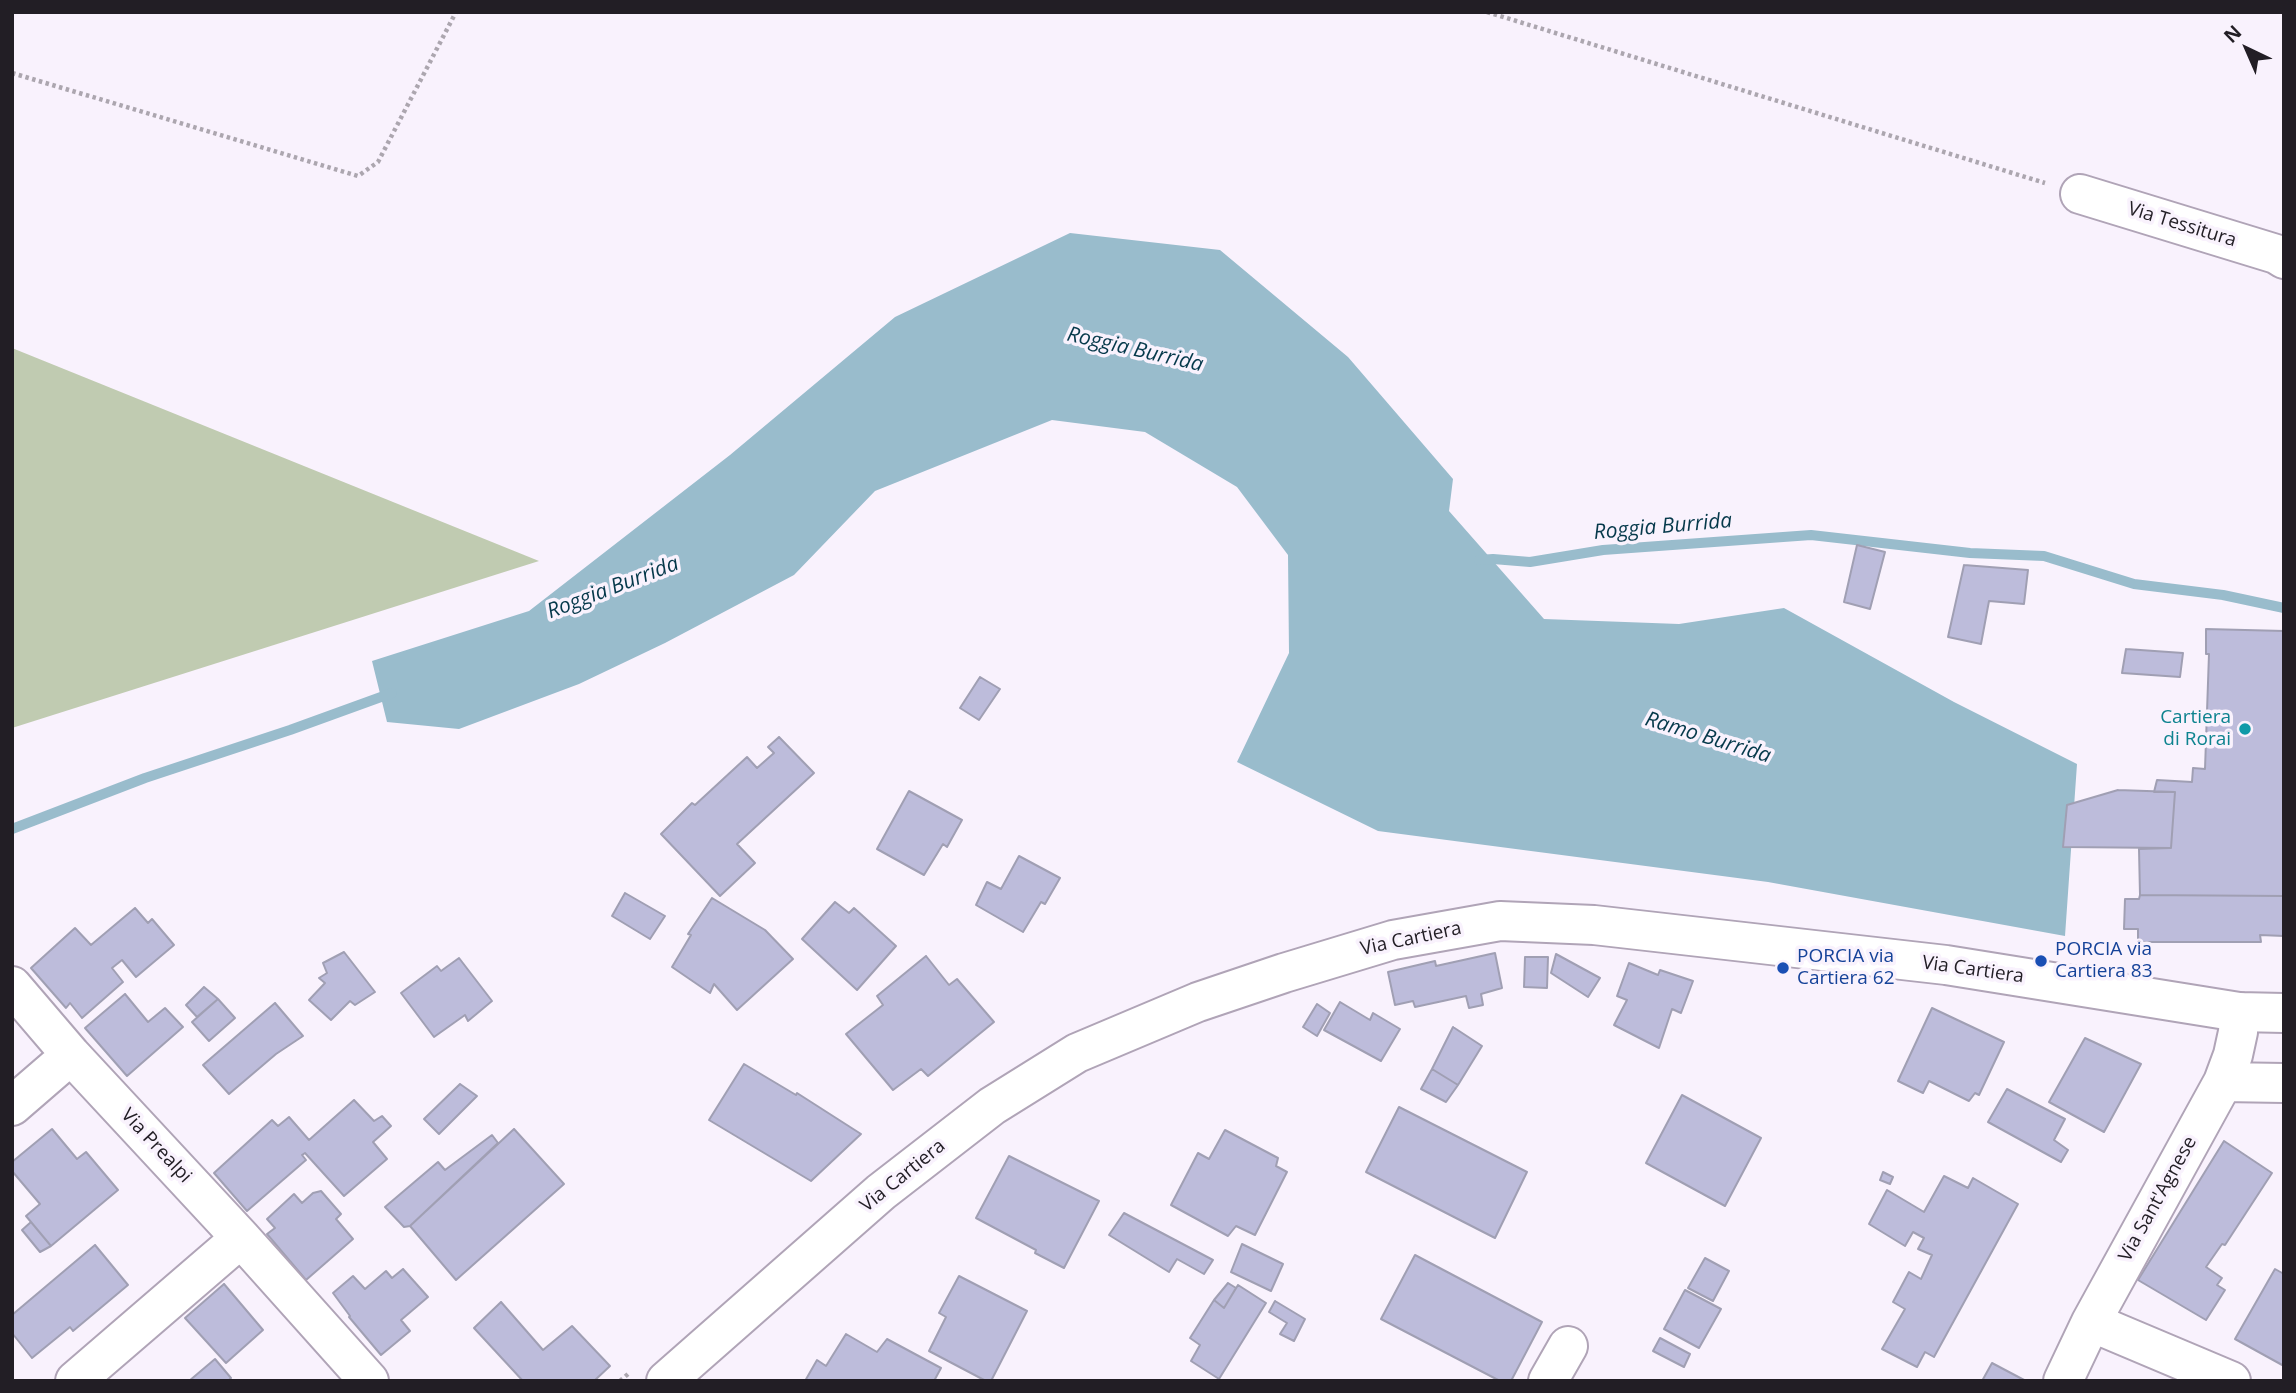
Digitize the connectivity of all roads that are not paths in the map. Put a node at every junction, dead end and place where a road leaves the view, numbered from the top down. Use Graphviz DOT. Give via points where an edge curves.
graph roads {
  1 [pos="2080,194"];
  2 [pos="2284,259"];
  3 [pos="12,986"];
  4 [pos="2239,1012"];
  5 [pos="2284,1013"];
  6 [pos="71,1055"];
  7 [pos="2223,1082"];
  8 [pos="2284,1083"];
  9 [pos="12,1106"];
  10 [pos="241,1238"];
  11 [pos="2091,1322"];
  12 [pos="1568,1346"];
  13 [pos="648,1376"];
  14 [pos="75,1381"];
  15 [pos="369,1381"];
  16 [pos="1548,1381"];
  17 [pos="2063,1381"];
  18 [pos="2231,1381"];
  1 -- 2 [label="main road, Via Tessitura"];
  3 -- 6 [label="main road, Via Prealpi"];
  4 -- 5 [label="main road, Via Cartiera"];
  4 -- 7 [label="main road, Via Sant'Agnese" via="2233,1055"];
  4 -- 13 [label="main road, Via Cartiera" via="1946,965 1594,925 1500,921 1393,940 1198,1002 1077,1053 992,1106"];
  6 -- 9 [label="main road"];
  6 -- 10 [label="main road, Via Prealpi"];
  7 -- 8 [label="main road"];
  7 -- 11 [label="main road, Via Sant'Agnese"];
  10 -- 14 [label="main road"];
  10 -- 15 [label="main road, Via Prealpi"];
  11 -- 17 [label="main road, Via Sant'Agnese"];
  11 -- 18 [label="main road"];
  12 -- 16 [label="main road"];
}
